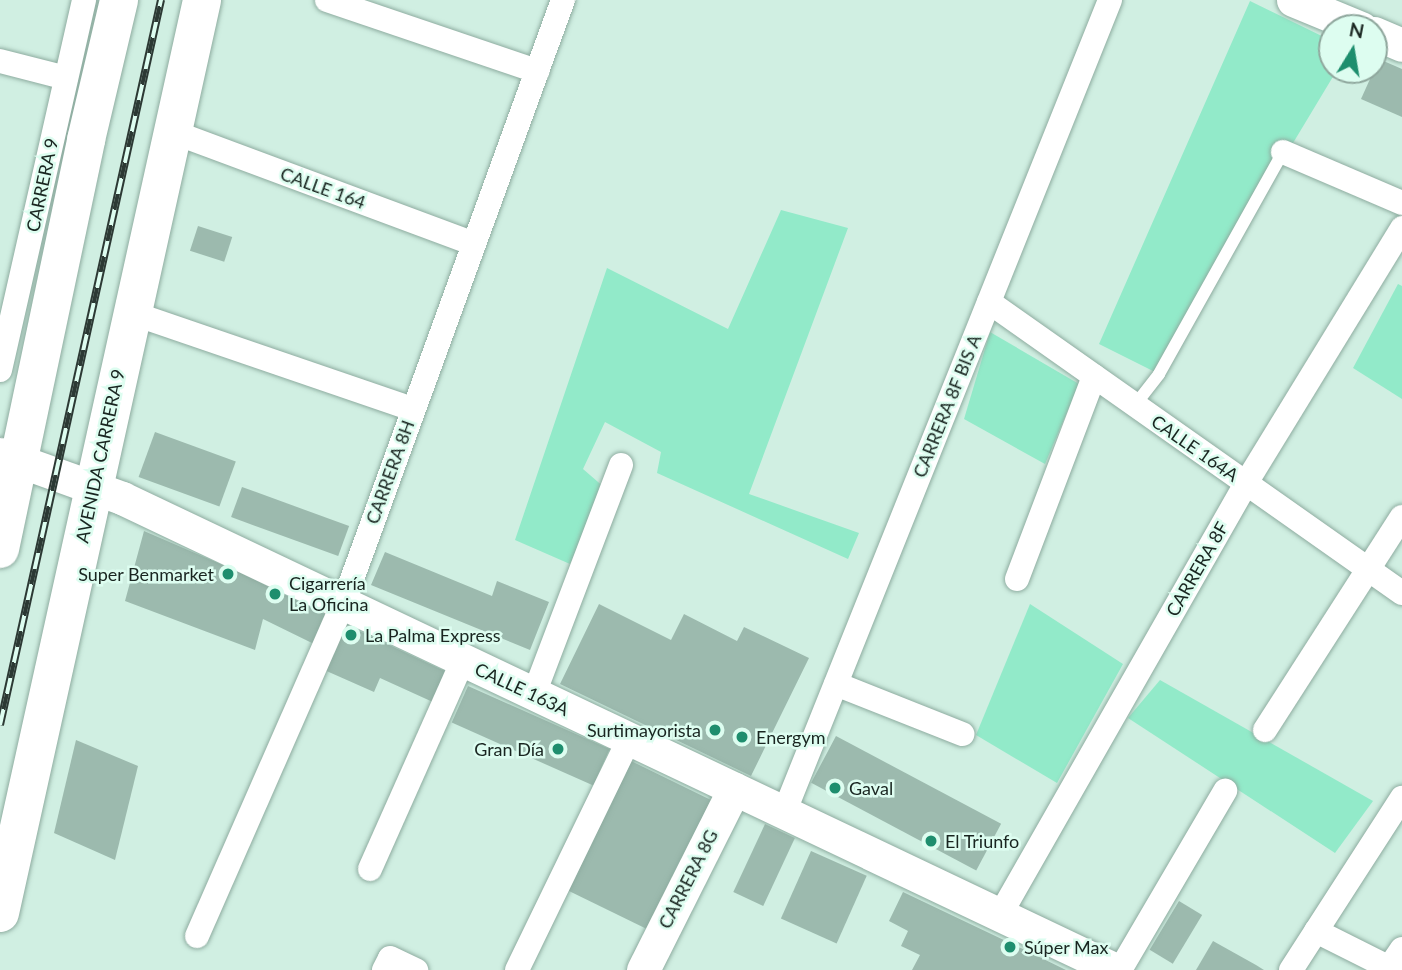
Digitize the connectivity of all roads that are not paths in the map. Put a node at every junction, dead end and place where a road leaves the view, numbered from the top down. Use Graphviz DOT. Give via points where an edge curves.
graph roads {
  1 [pos="84,0"];
  2 [pos="120,0"];
  3 [pos="202,0"];
  4 [pos="327,0"];
  5 [pos="563,0"];
  6 [pos="1110,0"];
  7 [pos="1293,0"];
  8 [pos="1327,14"];
  9 [pos="0,61"];
  10 [pos="537,71"];
  11 [pos="66,78"];
  12 [pos="173,132"];
  13 [pos="1283,152"];
  14 [pos="1402,203"];
  15 [pos="1402,228"];
  16 [pos="474,244"];
  17 [pos="989,302"];
  18 [pos="132,313"];
  19 [pos="0,370"];
  20 [pos="1094,376"];
  21 [pos="1135,405"];
  22 [pos="413,410"];
  23 [pos="10,457"];
  24 [pos="621,465"];
  25 [pos="1246,483"];
  26 [pos="93,486"];
  27 [pos="1402,517"];
  28 [pos="0,549"];
  29 [pos="1367,568"];
  30 [pos="1017,579"];
  31 [pos="1402,593"];
  32 [pos="343,604"];
  33 [pos="463,660"];
  34 [pos="836,684"];
  35 [pos="534,694"];
  36 [pos="1265,730"];
  37 [pos="962,734"];
  38 [pos="629,739"];
  39 [pos="734,789"];
  40 [pos="1225,791"];
  41 [pos="1402,798"];
  42 [pos="784,813"];
  43 [pos="370,869"];
  44 [pos="0,913"];
  45 [pos="1000,915"];
  46 [pos="1316,931"];
  47 [pos="197,936"];
  48 [pos="1395,962"];
  49 [pos="387,964"];
  50 [pos="651,967"];
  51 [pos="416,970"];
  52 [pos="517,970"];
  53 [pos="1118,970"];
  54 [pos="1291,970"];
  1 -- 11 [label="street, CARRERA 9"];
  2 -- 23 [label="main road"];
  3 -- 12 [label="main road, AVENIDA CARRERA 9"];
  4 -- 10 [label="street"];
  5 -- 10 [label="street, CARRERA 8H"];
  6 -- 17 [label="street, CARRERA 8F BIS A"];
  7 -- 8 [label="main road"];
  9 -- 11 [label="street"];
  10 -- 16 [label="street, CARRERA 8H"];
  11 -- 19 [label="street, CARRERA 9"];
  12 -- 16 [label="street, CALLE 164"];
  12 -- 18 [label="main road, AVENIDA CARRERA 9"];
  13 -- 14 [label="street"];
  13 -- 21 [label="lane" via="1159,374"];
  15 -- 25 [label="street, CARRERA 8F"];
  16 -- 22 [label="street, CARRERA 8H"];
  17 -- 20 [label="street, CALLE 164A"];
  17 -- 34 [label="street, CARRERA 8F BIS A"];
  18 -- 22 [label="street"];
  18 -- 26 [label="main road, AVENIDA CARRERA 9"];
  20 -- 21 [label="street, CALLE 164A"];
  20 -- 30 [label="street"];
  21 -- 25 [label="street, CALLE 164A"];
  22 -- 32 [label="street, CARRERA 8H"];
  23 -- 26 [label="main road, CALLE 163A"];
  23 -- 28 [label="main road"];
  24 -- 35 [label="street"];
  25 -- 29 [label="street, CALLE 164A"];
  25 -- 45 [label="street, CARRERA 8F"];
  26 -- 32 [label="main road, CALLE 163A"];
  26 -- 44 [label="main road, AVENIDA CARRERA 9"];
  27 -- 29 [label="street"];
  29 -- 31 [label="street, CALLE 164A"];
  29 -- 36 [label="street"];
  32 -- 33 [label="main road, CALLE 163A"];
  32 -- 47 [label="street, CARRERA 8H"];
  33 -- 35 [label="main road, CALLE 163A"];
  33 -- 43 [label="street"];
  34 -- 37 [label="street"];
  34 -- 42 [label="street, CARRERA 8F BIS A"];
  35 -- 38 [label="main road, CALLE 163A"];
  38 -- 39 [label="main road, CALLE 163A"];
  38 -- 52 [label="street"];
  39 -- 42 [label="main road, CALLE 163A"];
  39 -- 50 [label="main road, CARRERA 8G"];
  40 -- 53 [label="street"];
  41 -- 46 [label="street"];
  42 -- 45 [label="main road, CALLE 163A"];
  45 -- 53 [label="main road, CALLE 163A"];
  46 -- 48 [label="street"];
  46 -- 54 [label="street"];
  49 -- 51 [label="street"];
}
